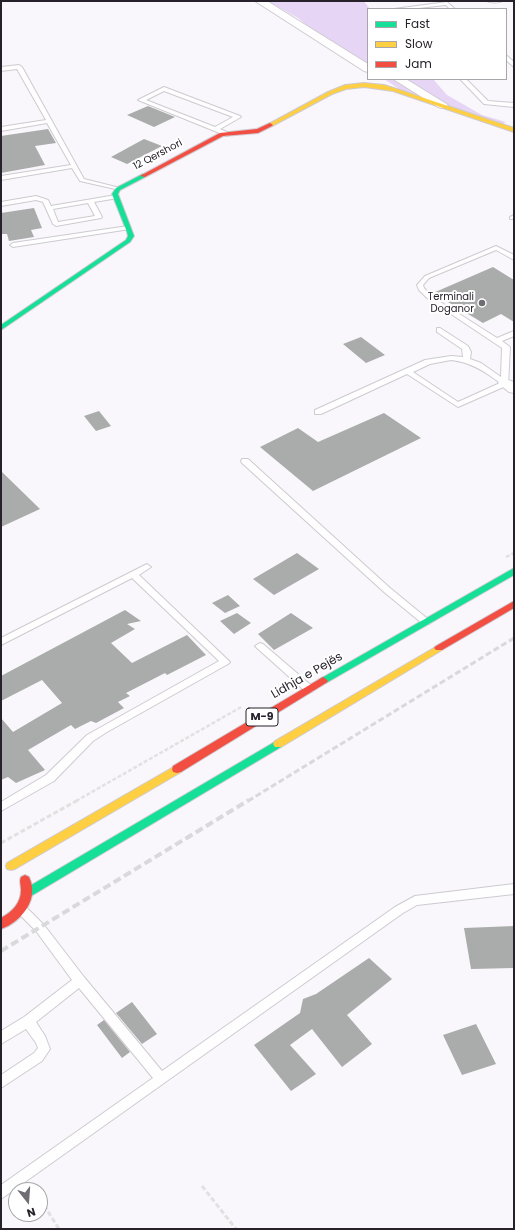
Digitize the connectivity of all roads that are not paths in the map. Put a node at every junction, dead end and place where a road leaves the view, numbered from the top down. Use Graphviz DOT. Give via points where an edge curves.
graph roads {
  1 [pos="260,1"];
  2 [pos="271,1"];
  3 [pos="489,1"];
  4 [pos="500,1"];
  5 [pos="404,8"];
  6 [pos="452,8"];
  7 [pos="367,60"];
  8 [pos="367,68"];
  9 [pos="1,69"];
  10 [pos="386,80"];
  11 [pos="400,80"];
  12 [pos="464,80"];
  13 [pos="409,95"];
  14 [pos="442,105"];
  15 [pos="514,105"];
  16 [pos="48,122"];
  17 [pos="1,129"];
  18 [pos="215,129"];
  19 [pos="514,130"];
  20 [pos="227,134"];
  21 [pos="74,166"];
  22 [pos="1,178"];
  23 [pos="117,193"];
  24 [pos="90,201"];
  25 [pos="1,204"];
  26 [pos="49,208"];
  27 [pos="128,228"];
  28 [pos="13,245"];
  29 [pos="514,258"];
  30 [pos="1,328"];
  31 [pos="440,330"];
  32 [pos="514,333"];
  33 [pos="506,336"];
  34 [pos="497,341"];
  35 [pos="506,347"];
  36 [pos="466,360"];
  37 [pos="407,371"];
  38 [pos="509,386"];
  39 [pos="318,412"];
  40 [pos="245,461"];
  41 [pos="147,567"];
  42 [pos="514,571"];
  43 [pos="133,574"];
  44 [pos="514,604"];
  45 [pos="426,622"];
  46 [pos="1,642"];
  47 [pos="260,646"];
  48 [pos="309,689"];
  49 [pos="1,807"];
  50 [pos="1,863"];
  51 [pos="11,866"];
  52 [pos="514,889"];
  53 [pos="27,893"];
  54 [pos="21,909"];
  55 [pos="1,924"];
  56 [pos="80,981"];
  57 [pos="28,1021"];
  58 [pos="1,1038"];
  59 [pos="161,1079"];
  60 [pos="1,1082"];
  61 [pos="1,1193"];
  1 -- 8 [label="street"];
  2 -- 7 [label="street"];
  3 -- 4 [label="lane"];
  5 -- 6 [label="lane" via="447,3"];
  9 -- 16 [label="lane" via="18,67"];
  10 -- 13 [label="street"];
  11 -- 14 [label="street"];
  12 -- 15 [label="lane" via="486,103"];
  13 -- 14 [label="main road, 12 Qershori"];
  13 -- 20 [label="main road, 12 Qershori" via="374,86 345,87 330,92 264,128"];
  14 -- 19 [label="main road, 12 Qershori"];
  16 -- 17 [label="lane"];
  16 -- 21 [label="lane"];
  18 -- 18 [label="lane" via="193,120 141,100 164,89 238,117"];
  18 -- 20 [label="lane"];
  20 -- 23 [label="main road, 12 Qershori" via="215,137"];
  21 -- 22 [label="lane"];
  21 -- 23 [label="lane" via="82,180"];
  23 -- 24 [label="lane"];
  23 -- 27 [label="main road"];
  24 -- 26 [label="lane"];
  24 -- 26 [label="lane" via="98,217 56,224"];
  25 -- 26 [label="lane" via="36,198 46,201"];
  27 -- 28 [label="lane"];
  27 -- 30 [label="main road" via="130,236 124,245"];
  29 -- 34 [label="lane" via="496,248 428,277 420,285 429,297"];
  31 -- 36 [label="lane" via="465,348"];
  32 -- 33 [label="lane"];
  33 -- 34 [label="lane"];
  33 -- 35 [label="lane"];
  34 -- 35 [label="lane"];
  35 -- 38 [label="lane"];
  36 -- 37 [label="lane" via="437,359"];
  36 -- 38 [label="lane" via="483,366"];
  37 -- 38 [label="lane" via="458,405"];
  37 -- 39 [label="lane"];
  40 -- 45 [label="lane" via="387,590"];
  41 -- 43 [label="lane"];
  42 -- 45 [label="main road, Lidhja e Pejës / M-9"];
  43 -- 46 [label="lane"];
  43 -- 49 [label="lane" via="225,662 90,738 50,778"];
  44 -- 53 [label="main road, M-9"];
  45 -- 48 [label="main road, Lidhja e Pejës / M-9"];
  47 -- 48 [label="lane"];
  48 -- 51 [label="main road, Lidhja e Pejës / M-9"];
  50 -- 51 [label="main road"];
  51 -- 53 [label="main road" via="24,877"];
  52 -- 59 [label="lane" via="415,901"];
  53 -- 54 [label="main road"];
  54 -- 55 [label="main road" via="14,917"];
  54 -- 56 [label="lane" via="40,928"];
  56 -- 57 [label="lane"];
  56 -- 59 [label="lane"];
  57 -- 58 [label="lane"];
  57 -- 60 [label="lane" via="44,1049 38,1057"];
  59 -- 61 [label="lane"];
}
